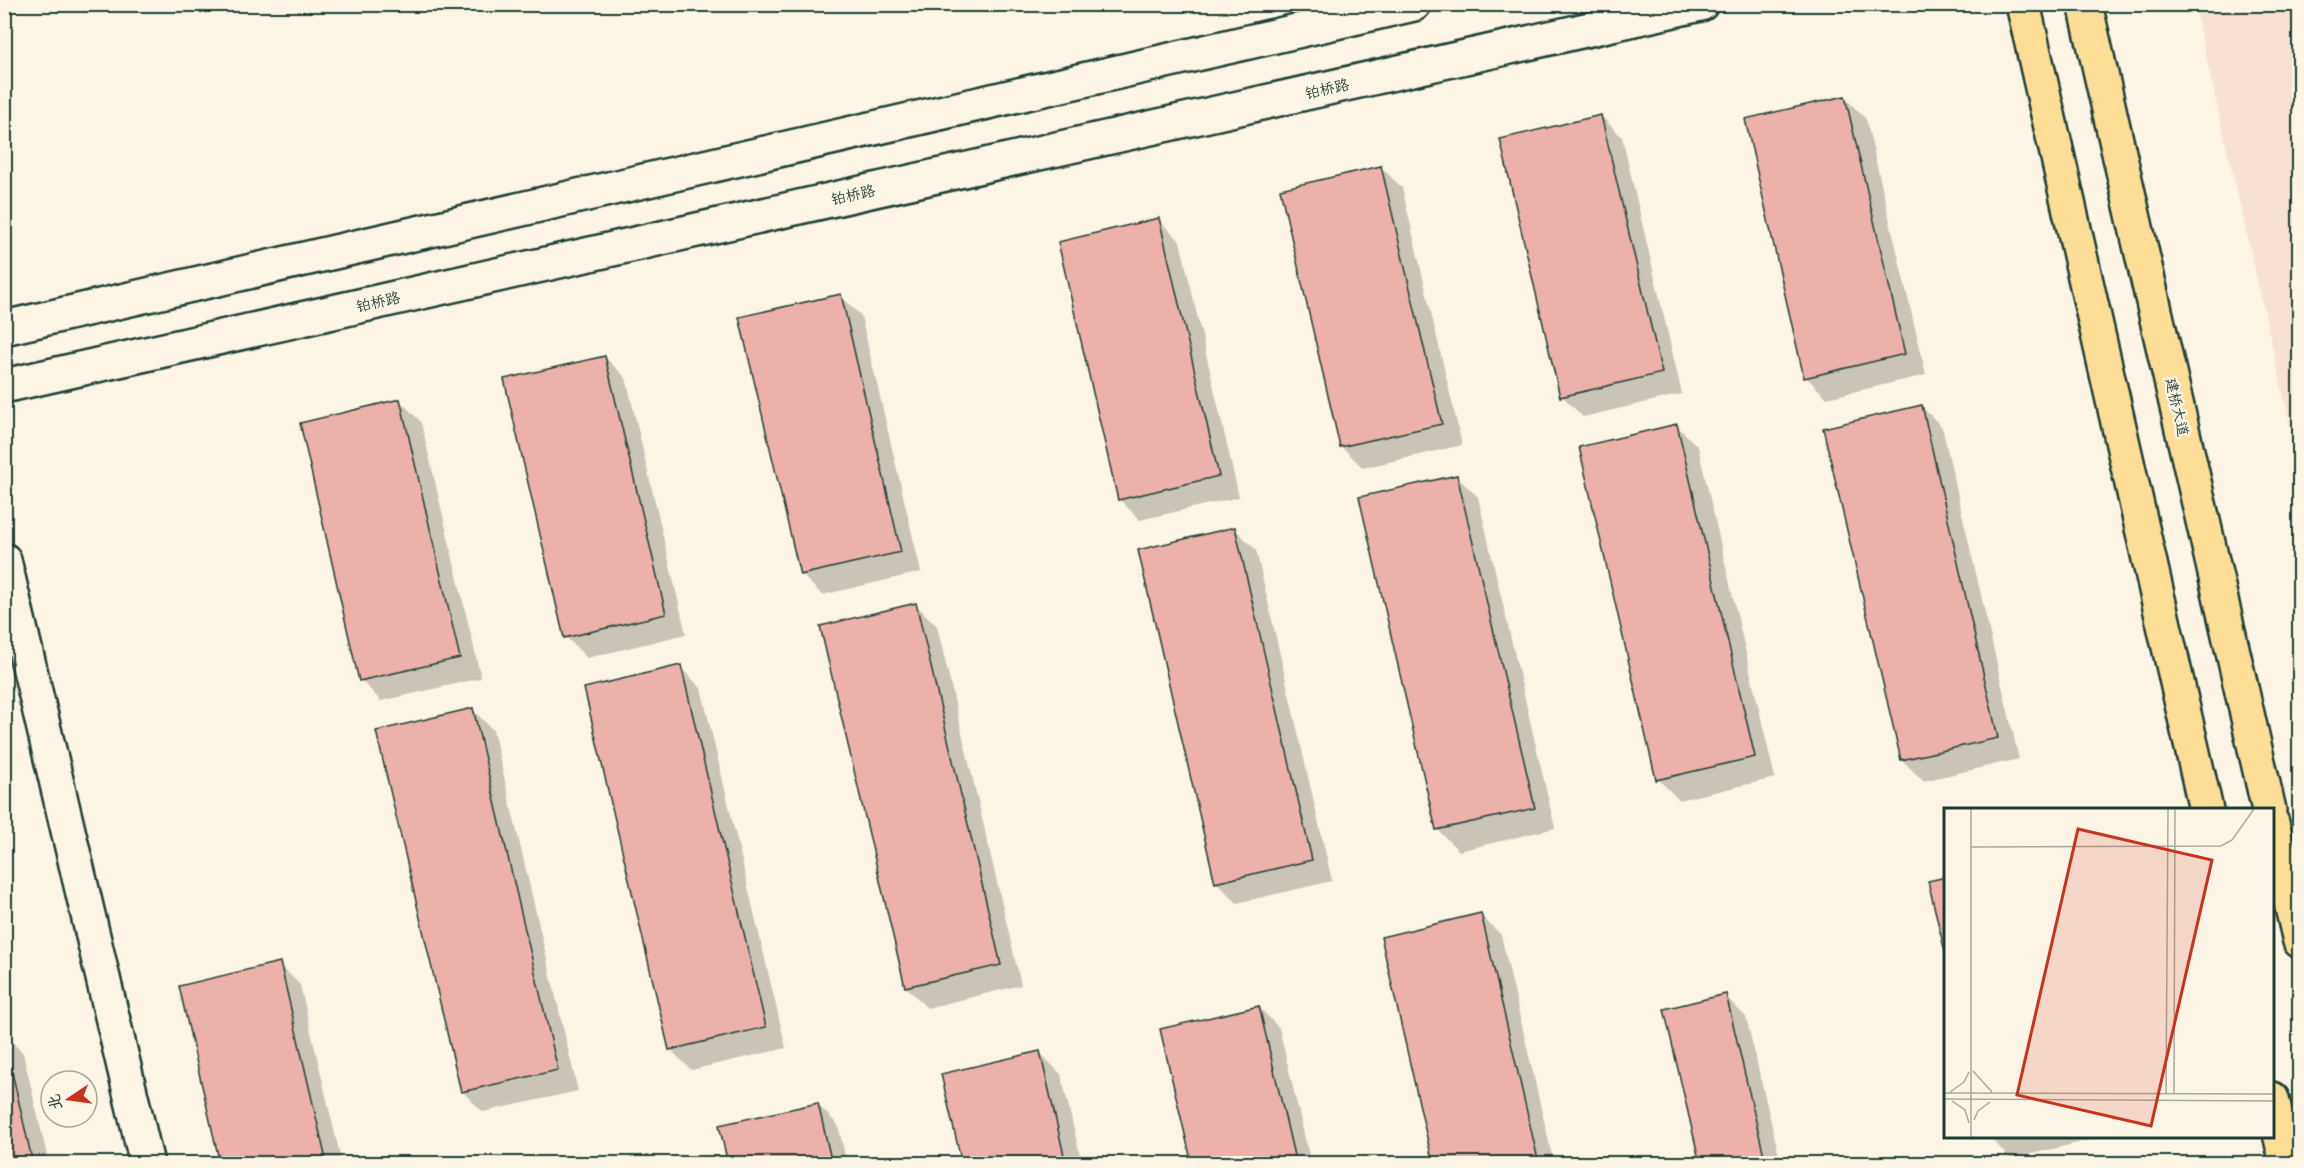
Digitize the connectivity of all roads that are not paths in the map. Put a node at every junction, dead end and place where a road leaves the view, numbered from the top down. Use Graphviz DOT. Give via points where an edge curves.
graph roads {
  1 [pos="1414,4"];
  2 [pos="1701,4"];
  3 [pos="2023,4"];
  4 [pos="2085,4"];
  5 [pos="4,328"];
  6 [pos="4,386"];
  7 [pos="4,560"];
  8 [pos="2206,808"];
  9 [pos="2269,808"];
  10 [pos="2274,831"];
  11 [pos="2300,941"];
  12 [pos="2274,1108"];
  13 [pos="147,1164"];
  14 [pos="2287,1164"];
  1 -- 5 [label="street"];
  2 -- 6 [label="street, 铂桥路"];
  3 -- 8 [label="main road"];
  4 -- 9 [label="main road, 建桥大道"];
  7 -- 13 [label="street"];
  10 -- 11 [label="main road"];
  12 -- 14 [label="main road"];
}
